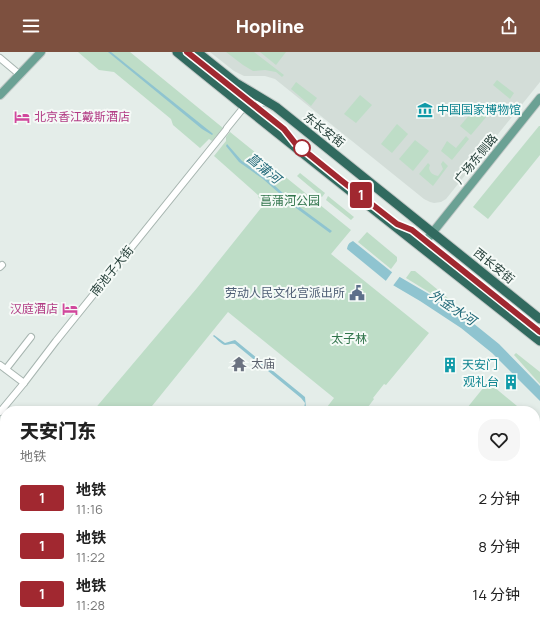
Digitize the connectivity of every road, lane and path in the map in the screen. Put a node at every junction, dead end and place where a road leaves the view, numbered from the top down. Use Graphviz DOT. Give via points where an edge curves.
graph roads {
  1 [pos="40,52"];
  2 [pos="176,52"];
  3 [pos="197,52"];
  4 [pos="0,58"];
  5 [pos="19,74"];
  6 [pos="0,95"];
  7 [pos="540,98"];
  8 [pos="265,102"];
  9 [pos="244,107"];
  10 [pos="433,233"];
  11 [pos="421,246"];
  12 [pos="540,319"];
  13 [pos="31,337"];
  14 [pos="540,342"];
  15 [pos="0,365"];
  16 [pos="6,369"];
  17 [pos="24,383"];
  18 [pos="5,406"];
  1 -- 5 [label="main road"];
  2 -- 9 [label="highway"];
  3 -- 8 [label="highway, 东长安街"];
  4 -- 5 [label="street"];
  5 -- 6 [label="main road"];
  7 -- 10 [label="main road, 广场东侧路"];
  8 -- 9 [label="street"];
  8 -- 10 [label="highway, 东长安街" via="282,112"];
  9 -- 11 [label="highway"];
  9 -- 17 [label="street, 南池子大街"];
  10 -- 11 [label="main road, 广场东侧路"];
  10 -- 12 [label="highway, 西长安街"];
  11 -- 14 [label="highway"];
  13 -- 16 [label="street"];
  15 -- 16 [label="street"];
  16 -- 17 [label="street"];
  17 -- 18 [label="street, 南池子大街"];
}
